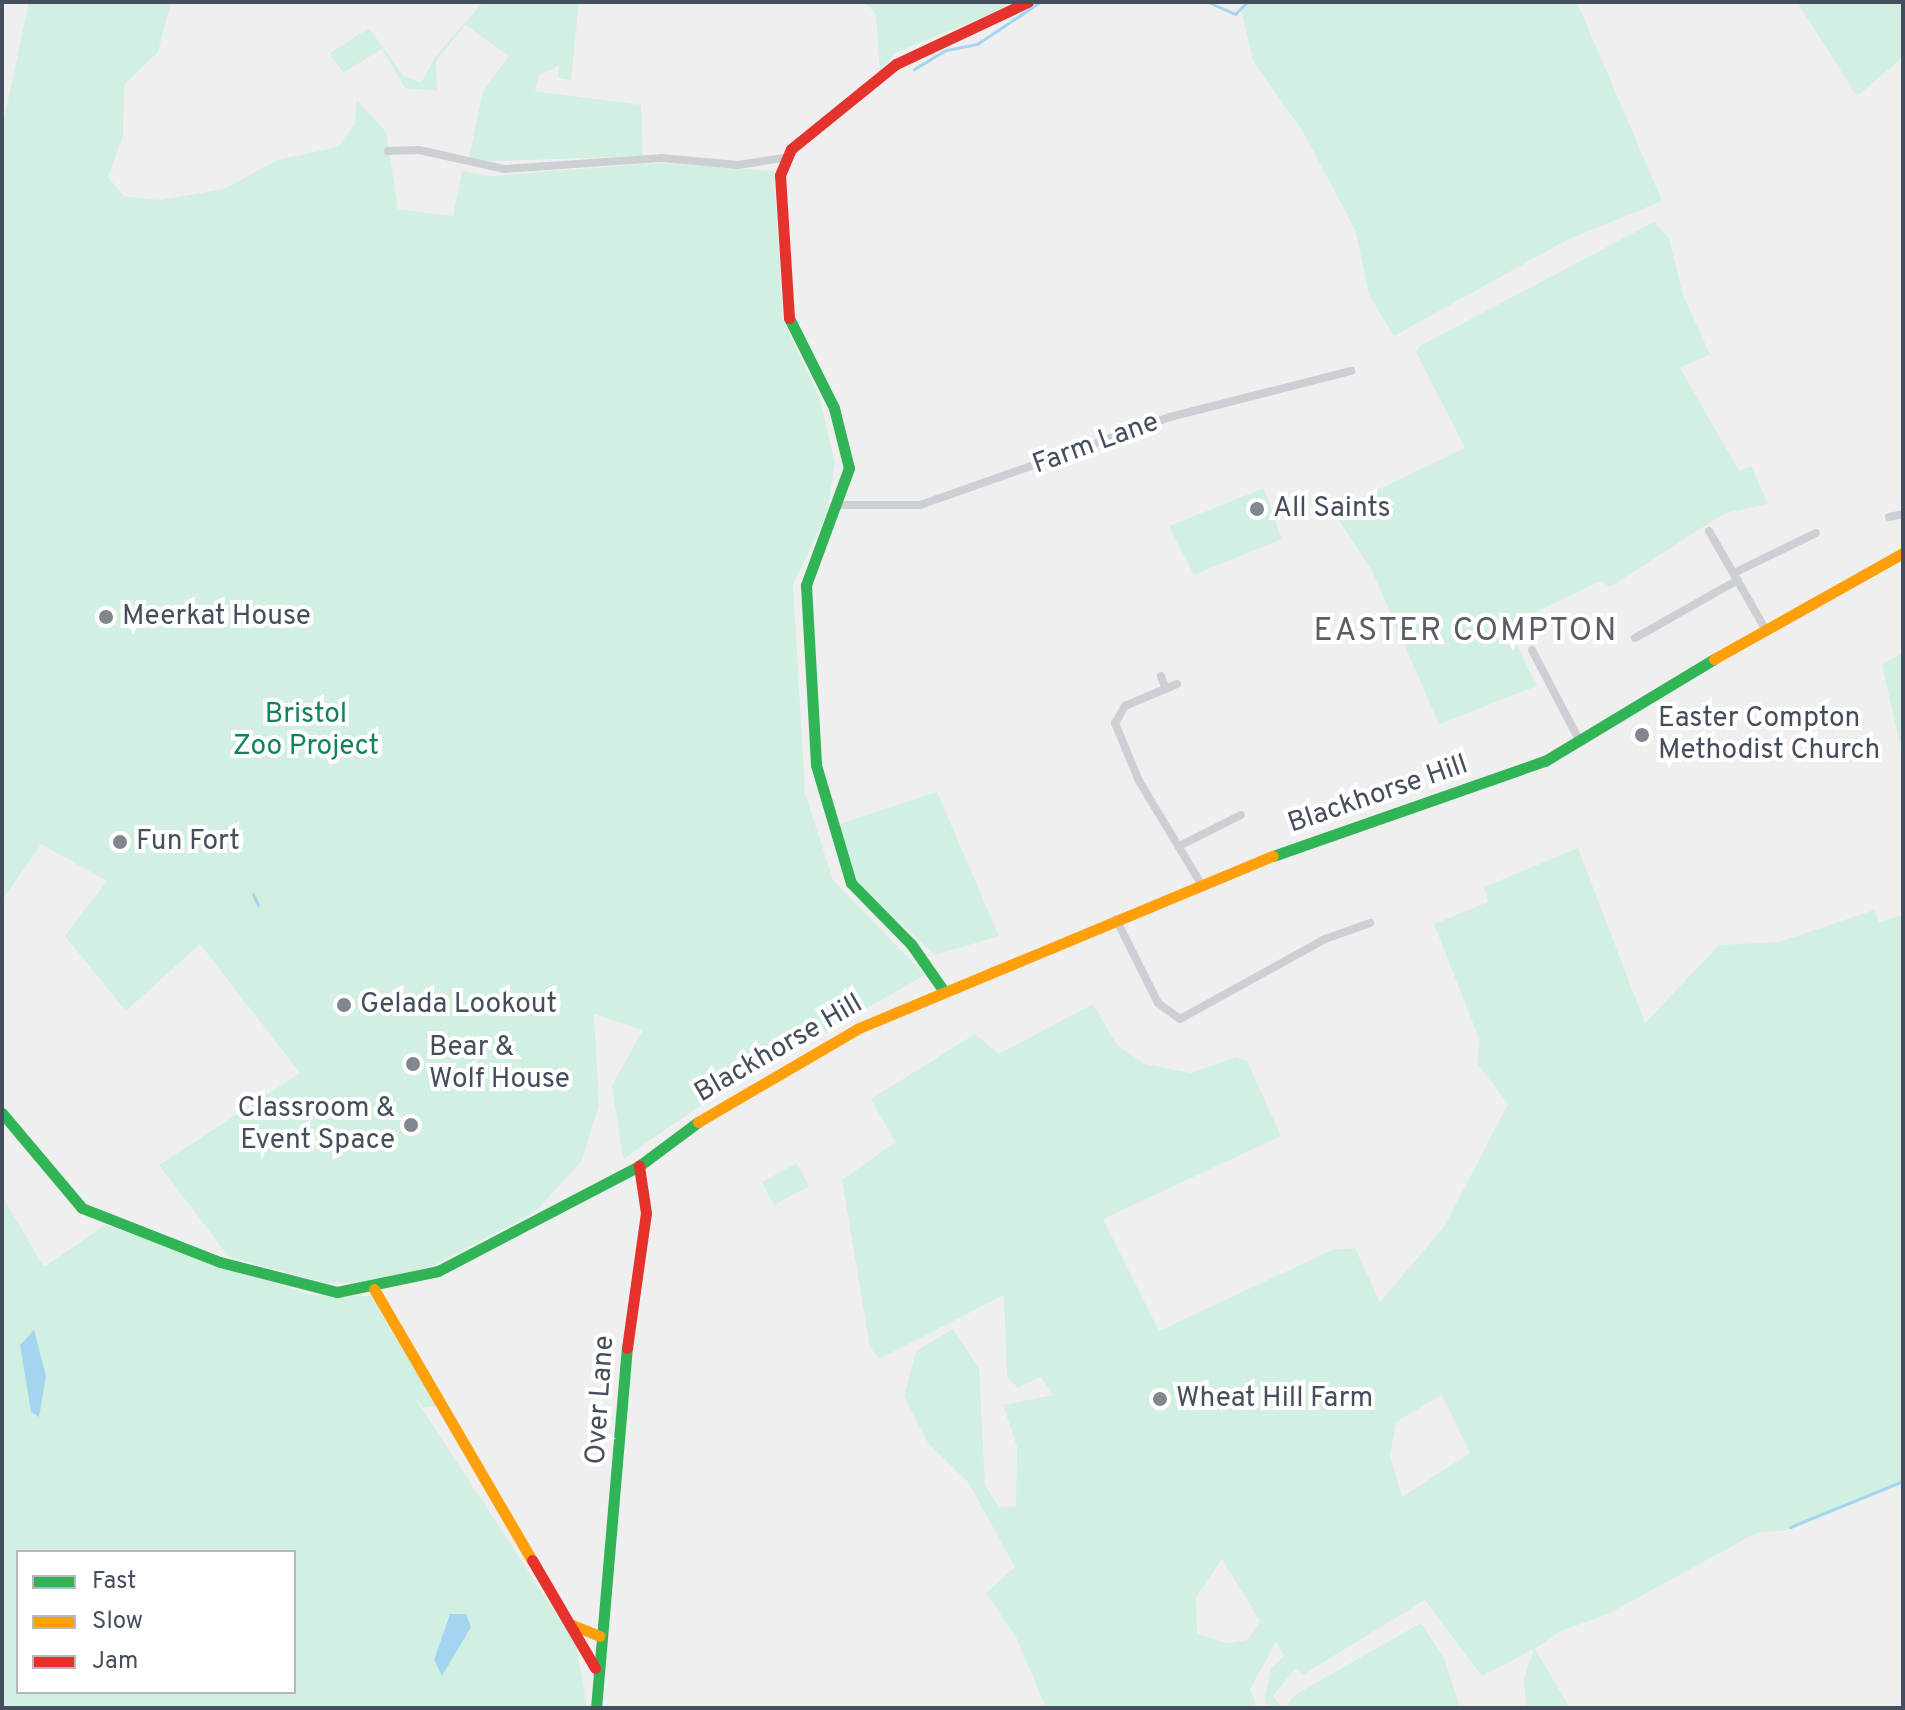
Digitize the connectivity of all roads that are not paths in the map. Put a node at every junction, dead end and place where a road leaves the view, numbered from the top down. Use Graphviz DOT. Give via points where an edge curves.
graph roads {
  1 [pos="1028,2"];
  2 [pos="388,151"];
  3 [pos="784,158"];
  4 [pos="761,164"];
  5 [pos="780,175"];
  6 [pos="1351,371"];
  7 [pos="840,505"];
  8 [pos="1903,514"];
  9 [pos="1889,517"];
  10 [pos="1709,531"];
  11 [pos="1816,533"];
  12 [pos="1799,541"];
  13 [pos="1805,553"];
  14 [pos="1903,553"];
  15 [pos="1736,577"];
  16 [pos="1767,632"];
  17 [pos="1635,638"];
  18 [pos="1532,650"];
  19 [pos="1161,676"];
  20 [pos="1177,684"];
  21 [pos="1166,689"];
  22 [pos="1579,740"];
  23 [pos="1241,815"];
  24 [pos="1181,845"];
  25 [pos="1200,882"];
  26 [pos="1116,919"];
  27 [pos="1370,923"];
  28 [pos="943,990"];
  29 [pos="2,1113"];
  30 [pos="639,1166"];
  31 [pos="374,1289"];
  32 [pos="569,1623"];
  33 [pos="600,1636"];
  34 [pos="595,1669"];
  35 [pos="596,1708"];
  1 -- 3 [label="street" via="896,64"];
  2 -- 4 [label="street" via="505,169 661,158"];
  3 -- 4 [label="street"];
  3 -- 5 [label="street"];
  4 -- 5 [label="street"];
  5 -- 7 [label="street" via="790,326 841,428 849,468"];
  6 -- 7 [label="street, Farm Lane" via="1170,417 920,505"];
  7 -- 28 [label="street" via="806,585 816,765 851,883 911,944"];
  8 -- 9 [label="street"];
  10 -- 15 [label="street"];
  11 -- 12 [label="street"];
  12 -- 13 [label="street"];
  12 -- 15 [label="street"];
  14 -- 16 [label="street, Blackhorse Hill"];
  15 -- 16 [label="street"];
  15 -- 17 [label="street"];
  16 -- 22 [label="street, Blackhorse Hill"];
  18 -- 22 [label="street"];
  19 -- 21 [label="street"];
  20 -- 21 [label="street"];
  21 -- 24 [label="street" via="1125,706 1115,723 1139,781"];
  22 -- 25 [label="street, Blackhorse Hill" via="1522,772"];
  23 -- 24 [label="street"];
  24 -- 25 [label="street"];
  25 -- 26 [label="street, Blackhorse Hill"];
  26 -- 27 [label="street" via="1158,1003 1180,1019 1325,939"];
  26 -- 28 [label="street, Blackhorse Hill"];
  28 -- 30 [label="street, Blackhorse Hill" via="727,1101"];
  29 -- 31 [label="street, Blackhorse Hill" via="69,1198 94,1215 297,1286"];
  30 -- 31 [label="street, Blackhorse Hill" via="438,1271"];
  30 -- 33 [label="street, Over Lane" via="646,1213 627,1339 614,1557"];
  31 -- 32 [label="street, Over Lane"];
  32 -- 33 [label="street"];
  32 -- 34 [label="street, Over Lane"];
  33 -- 34 [label="street, Over Lane"];
  34 -- 35 [label="street, Over Lane"];
}
